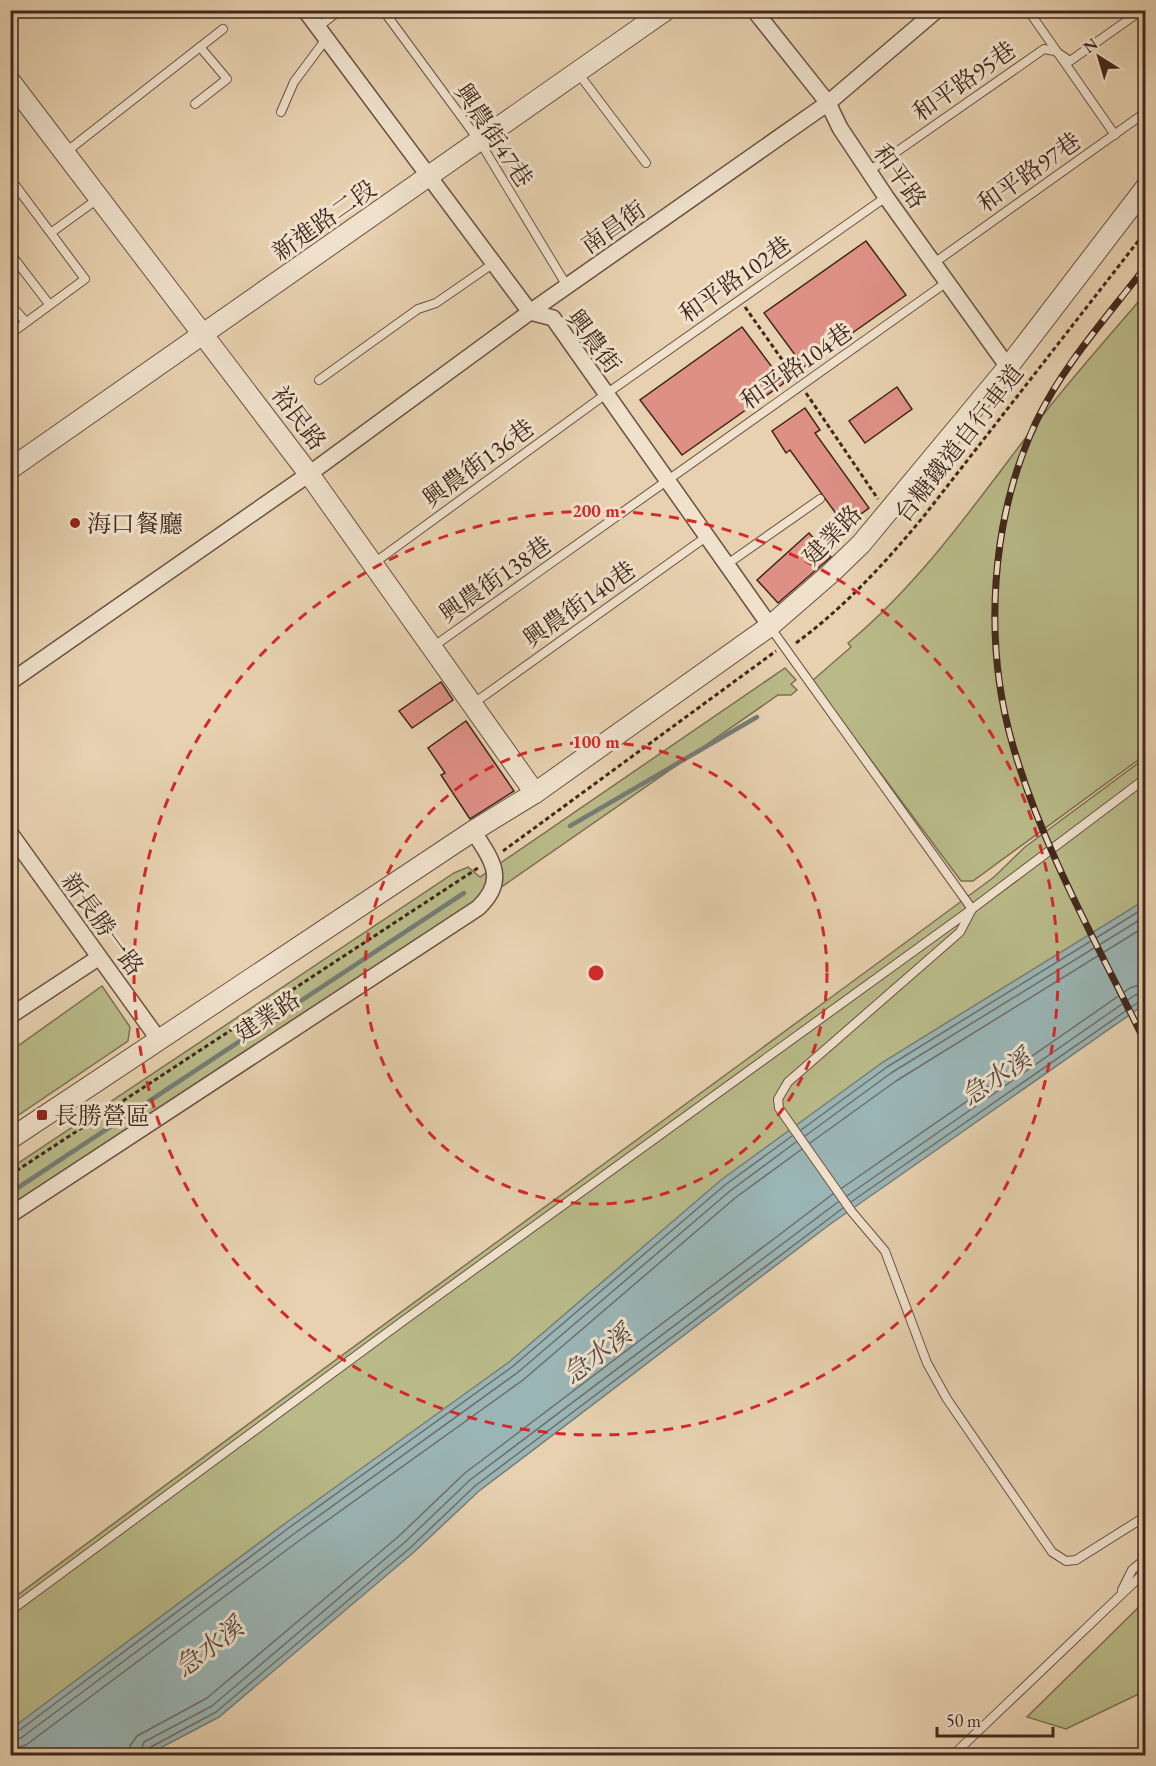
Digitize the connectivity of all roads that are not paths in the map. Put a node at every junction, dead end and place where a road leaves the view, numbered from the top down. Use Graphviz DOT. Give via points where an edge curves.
graph roads {
  1 [pos="305,10"];
  2 [pos="340,10"];
  3 [pos="382,10"];
  4 [pos="666,10"];
  5 [pos="754,10"];
  6 [pos="937,10"];
  7 [pos="1028,10"];
  8 [pos="1142,10"];
  9 [pos="223,29"];
  10 [pos="322,33"];
  11 [pos="200,47"];
  12 [pos="1055,51"];
  13 [pos="578,73"];
  14 [pos="10,81"];
  15 [pos="828,102"];
  16 [pos="195,104"];
  17 [pos="282,112"];
  18 [pos="1146,112"];
  19 [pos="1115,135"];
  20 [pos="480,142"];
  21 [pos="65,153"];
  22 [pos="646,163"];
  23 [pos="869,171"];
  24 [pos="430,177"];
  25 [pos="1146,187"];
  26 [pos="10,189"];
  27 [pos="100,197"];
  28 [pos="886,197"];
  29 [pos="52,232"];
  30 [pos="10,253"];
  31 [pos="494,263"];
  32 [pos="934,263"];
  33 [pos="947,282"];
  34 [pos="567,286"];
  35 [pos="10,304"];
  36 [pos="50,304"];
  37 [pos="530,312"];
  38 [pos="24,321"];
  39 [pos="13,332"];
  40 [pos="204,335"];
  41 [pos="1008,367"];
  42 [pos="319,380"];
  43 [pos="606,394"];
  44 [pos="11,468"];
  45 [pos="309,474"];
  46 [pos="667,481"];
  47 [pos="820,499"];
  48 [pos="706,537"];
  49 [pos="374,563"];
  50 [pos="726,565"];
  51 [pos="770,626"];
  52 [pos="434,646"];
  53 [pos="10,682"];
  54 [pos="474,703"];
  55 [pos="1146,778"];
  56 [pos="535,793"];
  57 [pos="473,831"];
  58 [pos="10,833"];
  59 [pos="972,909"];
  60 [pos="98,957"];
  61 [pos="10,1016"];
  62 [pos="159,1040"];
  63 [pos="10,1140"];
  64 [pos="10,1215"];
  65 [pos="1146,1516"];
  66 [pos="1146,1558"];
  67 [pos="1146,1571"];
  68 [pos="1119,1594"];
  69 [pos="10,1611"];
  70 [pos="952,1755"];
  1 -- 10 [label="street, 興農街"];
  2 -- 10 [label="lane"];
  3 -- 20 [label="lane, 興農街47巷"];
  4 -- 13 [label="street, 新進路二段"];
  5 -- 15 [label="street, 和平路"];
  6 -- 15 [label="street, 南昌街"];
  7 -- 12 [label="lane"];
  8 -- 12 [label="lane, 和平路95巷" via="1070,61"];
  9 -- 11 [label="lane"];
  10 -- 17 [label="lane"];
  10 -- 24 [label="street, 興農街"];
  11 -- 16 [label="lane" via="227,79"];
  11 -- 21 [label="lane"];
  12 -- 19 [label="lane"];
  12 -- 23 [label="lane, 和平路95巷" via="1044,49"];
  13 -- 20 [label="street, 新進路二段"];
  13 -- 22 [label="lane"];
  14 -- 21 [label="street, 裕民路"];
  15 -- 23 [label="street, 和平路"];
  15 -- 34 [label="street, 南昌街"];
  18 -- 19 [label="lane, 和平路97巷"];
  19 -- 32 [label="lane, 和平路97巷"];
  20 -- 24 [label="street, 新進路二段"];
  20 -- 34 [label="lane, 興農街47巷"];
  21 -- 27 [label="street, 裕民路"];
  23 -- 28 [label="street, 和平路"];
  24 -- 31 [label="street, 興農街"];
  24 -- 40 [label="street, 新進路二段"];
  25 -- 41 [label="street, 建業路"];
  26 -- 29 [label="lane" via="15,185"];
  27 -- 29 [label="lane"];
  27 -- 40 [label="street, 裕民路"];
  28 -- 32 [label="street, 和平路"];
  28 -- 43 [label="lane, 和平路102巷"];
  29 -- 36 [label="lane" via="85,279"];
  30 -- 36 [label="lane"];
  31 -- 37 [label="street, 興農街"];
  31 -- 42 [label="lane" via="436,303 418,309"];
  32 -- 33 [label="street, 和平路"];
  33 -- 41 [label="street, 和平路"];
  33 -- 46 [label="lane, 和平路104巷"];
  34 -- 37 [label="street, 南昌街"];
  35 -- 38 [label="lane"];
  36 -- 38 [label="lane"];
  37 -- 43 [label="street, 興農街" via="553,318"];
  37 -- 45 [label="street, 南昌街"];
  38 -- 39 [label="lane"];
  40 -- 44 [label="street, 新進路二段"];
  40 -- 45 [label="street, 裕民路"];
  41 -- 51 [label="street, 建業路" via="887,513 831,573"];
  43 -- 46 [label="street, 興農街"];
  43 -- 49 [label="lane, 興農街136巷"];
  45 -- 49 [label="street, 裕民路"];
  45 -- 53 [label="street, 南昌街"];
  46 -- 48 [label="street, 興農街"];
  46 -- 52 [label="lane, 興農街138巷"];
  47 -- 50 [label="lane"];
  48 -- 50 [label="street, 興農街"];
  48 -- 54 [label="lane, 興農街140巷"];
  49 -- 52 [label="street, 裕民路"];
  50 -- 51 [label="street, 興農街"];
  51 -- 56 [label="street, 建業路"];
  51 -- 59 [label="lane"];
  52 -- 54 [label="street, 裕民路"];
  54 -- 56 [label="street, 裕民路"];
  55 -- 59 [label="lane"];
  56 -- 57 [label="street, 建業路"];
  57 -- 62 [label="street, 建業路"];
  57 -- 64 [label="street, 建業路" via="495,868 490,897 478,908"];
  58 -- 60 [label="street, 新長勝一路"];
  59 -- 65 [label="lane" via="960,932 782,1091 779,1108 852,1212 885,1251 927,1363 947,1399 1052,1552 1066,1561 1076,1560"];
  59 -- 69 [label="lane"];
  60 -- 61 [label="street"];
  60 -- 62 [label="street, 新長勝一路"];
  62 -- 63 [label="street, 建業路"];
  66 -- 68 [label="lane" via="1132,1570"];
  67 -- 68 [label="lane"];
  68 -- 70 [label="lane"];
}
